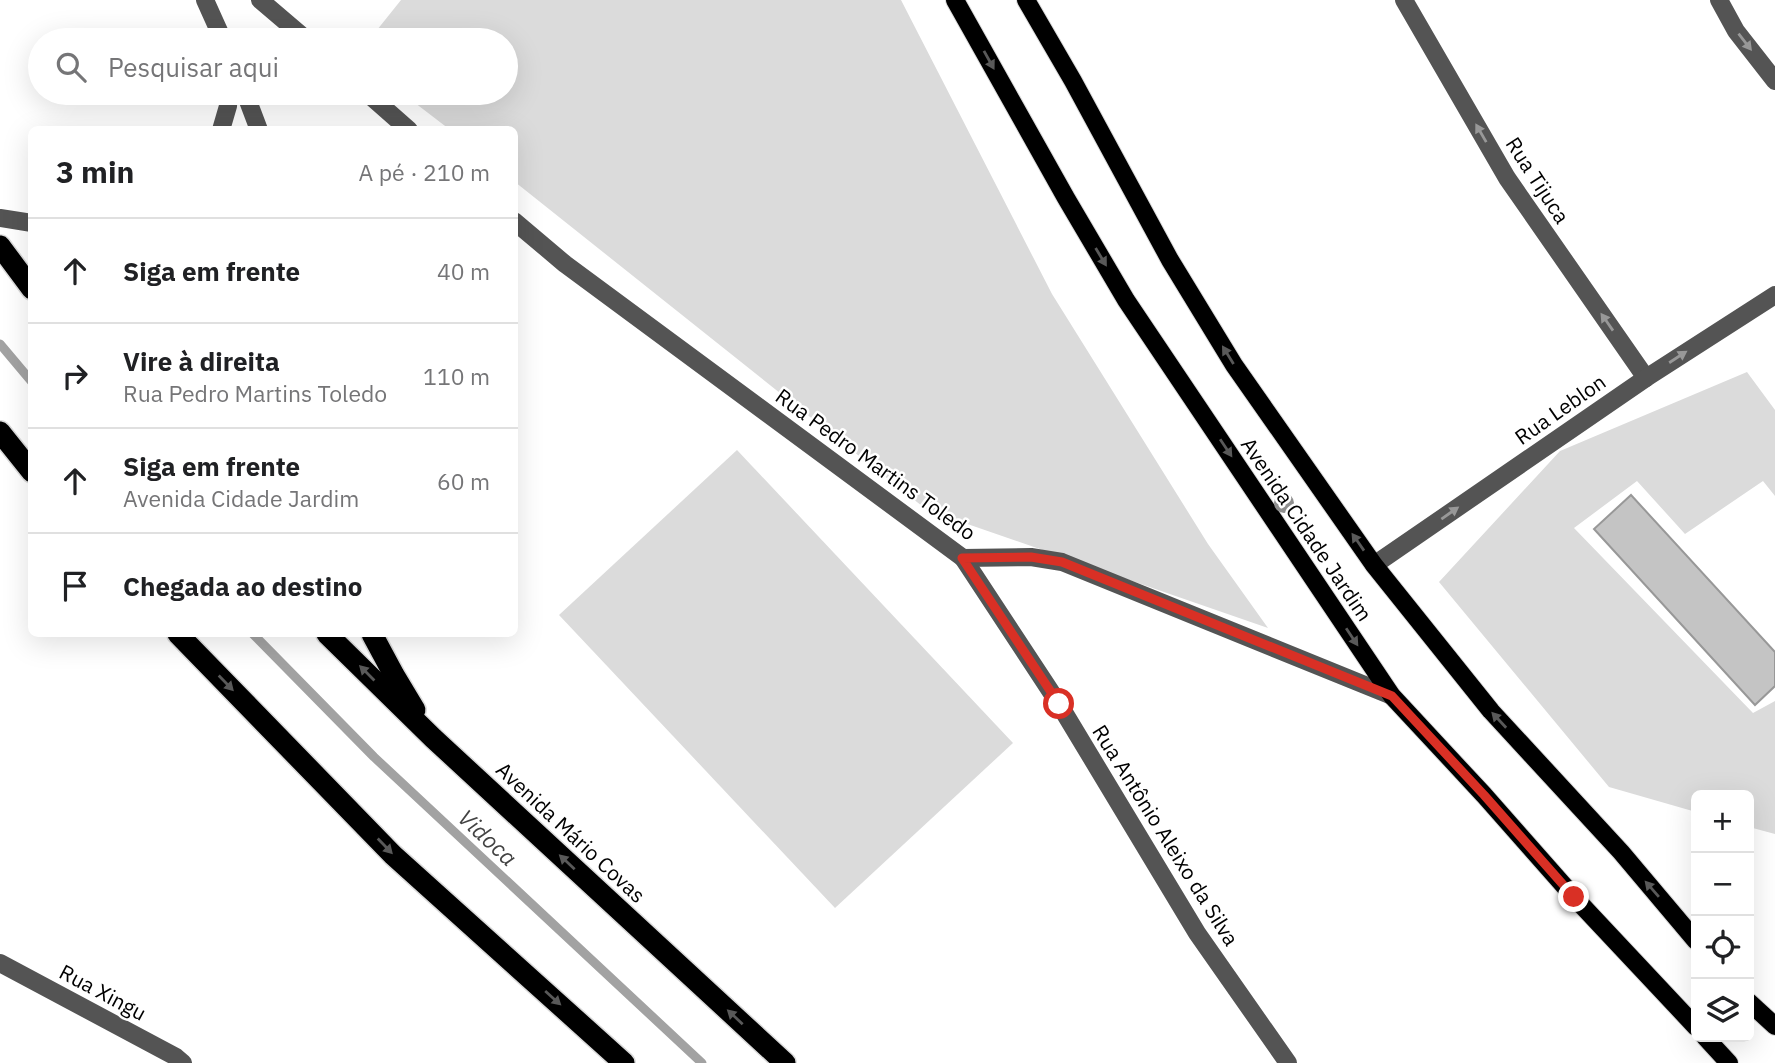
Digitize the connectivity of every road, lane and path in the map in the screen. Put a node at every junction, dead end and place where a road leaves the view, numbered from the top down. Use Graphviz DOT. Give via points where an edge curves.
graph roads {
  1 [pos="205,0"];
  2 [pos="260,0"];
  3 [pos="955,0"];
  4 [pos="1026,0"];
  5 [pos="1404,0"];
  6 [pos="1719,0"];
  7 [pos="218,28"];
  8 [pos="293,28"];
  9 [pos="1775,81"];
  10 [pos="228,105"];
  11 [pos="250,105"];
  12 [pos="381,105"];
  13 [pos="222,126"];
  14 [pos="257,126"];
  15 [pos="405,126"];
  16 [pos="0,218"];
  17 [pos="28,222"];
  18 [pos="518,224"];
  19 [pos="518,237"];
  20 [pos="0,246"];
  21 [pos="565,264"];
  22 [pos="28,284"];
  23 [pos="1775,295"];
  24 [pos="1646,378"];
  25 [pos="0,432"];
  26 [pos="28,468"];
  27 [pos="962,558"];
  28 [pos="1374,565"];
  29 [pos="181,637"];
  30 [pos="330,637"];
  31 [pos="374,637"];
  32 [pos="1392,696"];
  33 [pos="433,738"];
  34 [pos="1691,935"];
  35 [pos="0,963"];
  36 [pos="1754,1007"];
  37 [pos="1691,1022"];
  38 [pos="1775,1026"];
  39 [pos="1710,1042"];
  40 [pos="183,1063"];
  41 [pos="625,1063"];
  42 [pos="785,1063"];
  43 [pos="1288,1063"];
  44 [pos="1729,1063"];
  1 -- 7 [label="street"];
  2 -- 8 [label="street"];
  3 -- 32 [label="main road, Avenida Cidade Jardim, one-way" via="1126,300"];
  28 -- 4 [label="main road, Avenida Cidade Jardim, one-way" via="1234,365 1170,260"];
  24 -- 5 [label="street, Rua Tijuca, one-way" via="1507,177"];
  6 -- 9 [label="street, one-way"];
  10 -- 13 [label="street"];
  11 -- 14 [label="street"];
  12 -- 15 [label="street"];
  16 -- 17 [label="street"];
  18 -- 21 [label="street"];
  19 -- 21 [label="street"];
  20 -- 22 [label="highway"];
  21 -- 27 [label="street, Rua Pedro Martins Toledo"];
  24 -- 23 [label="street, Rua Leblon, one-way"];
  28 -- 24 [label="street, Rua Leblon, one-way"];
  25 -- 26 [label="highway"];
  27 -- 32 [label="street, Rua Pedro Martins Toledo" via="1031,557 1062,562"];
  27 -- 43 [label="street, Rua Antônio Aleixo da Silva" via="1059,704 1197,933"];
  34 -- 28 [label="main road, Avenida Cidade Jardim, one-way" via="1491,711"];
  29 -- 41 [label="highway, one-way" via="393,855"];
  33 -- 30 [label="highway, Avenida Mário Covas, one-way"];
  31 -- 33 [label="highway"];
  32 -- 37 [label="main road, Avenida Cidade Jardim"];
  42 -- 33 [label="highway, Avenida Mário Covas, one-way"];
  35 -- 40 [label="street, Rua Xingu"];
  36 -- 38 [label="main road"];
  39 -- 44 [label="main road"];
}
